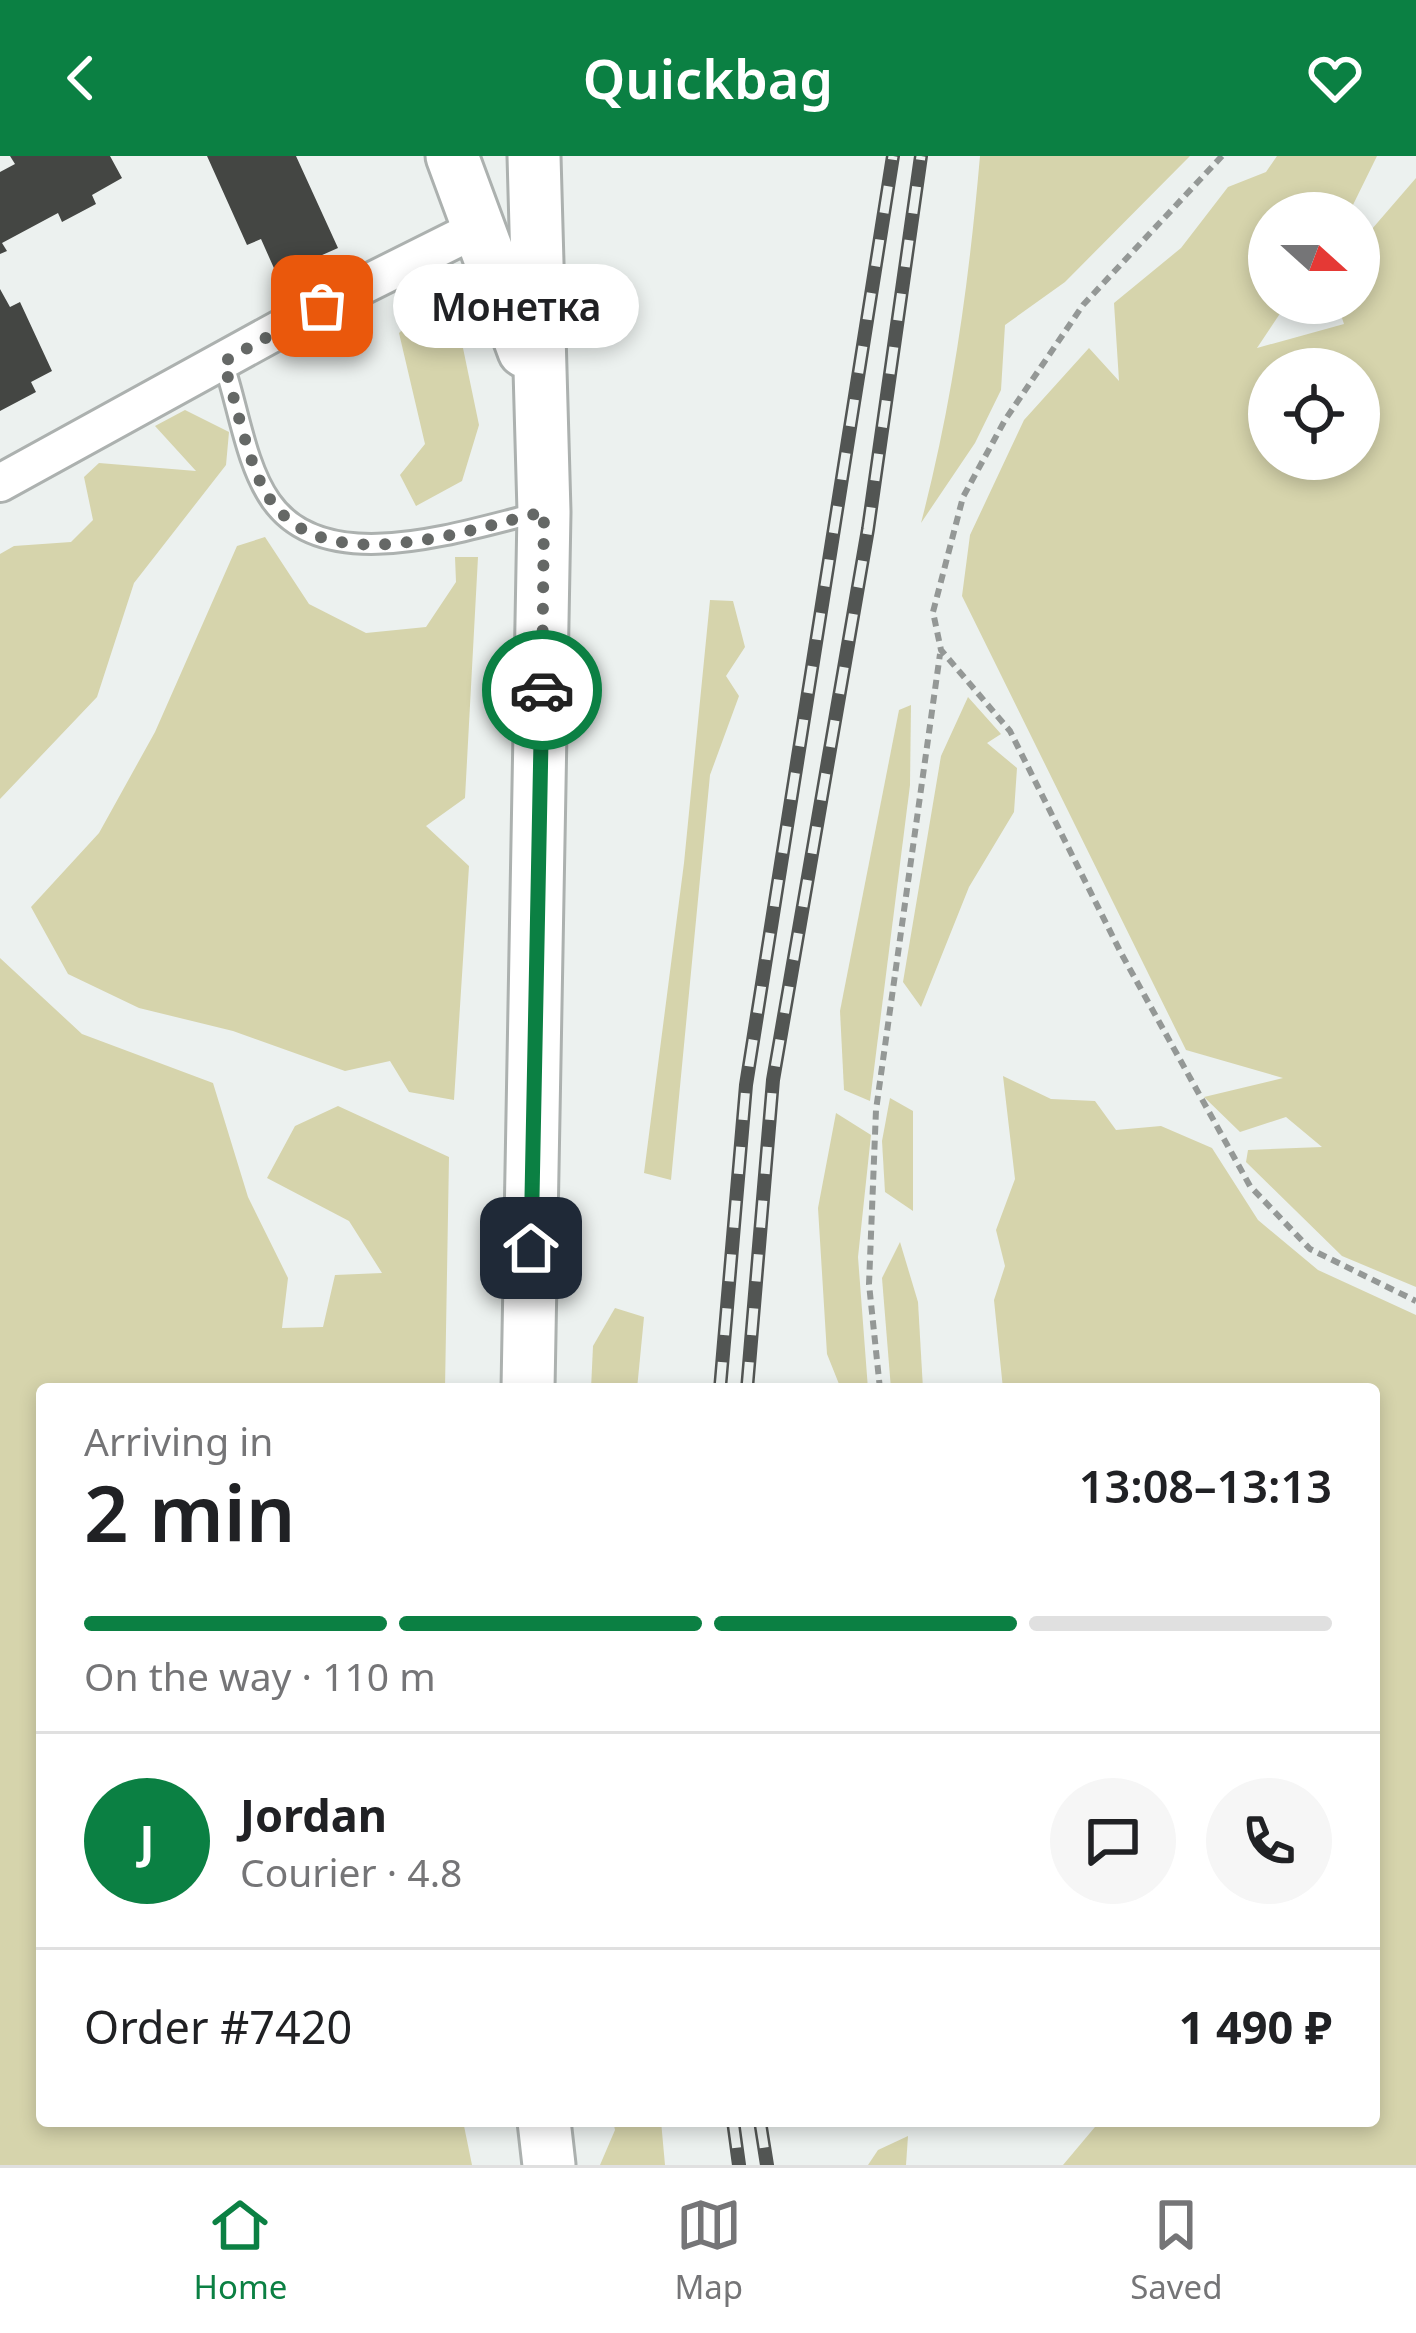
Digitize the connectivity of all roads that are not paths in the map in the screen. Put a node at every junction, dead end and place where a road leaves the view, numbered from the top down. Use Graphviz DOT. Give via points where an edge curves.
graph roads {
  1 [pos="452,156"];
  2 [pos="534,156"];
  3 [pos="480,227"];
  4 [pos="223,362"];
  5 [pos="543,408"];
  6 [pos="0,483"];
  7 [pos="544,512"];
  8 [pos="528,1383"];
  9 [pos="545,2127"];
  10 [pos="549,2165"];
  1 -- 3 [label="main road"];
  2 -- 5 [label="main road"];
  3 -- 4 [label="street"];
  3 -- 5 [label="main road"];
  4 -- 6 [label="street"];
  4 -- 7 [label="lane" via="258,473 272,503 298,526 398,545"];
  5 -- 7 [label="main road"];
  7 -- 8 [label="main road"];
  9 -- 10 [label="main road"];
}
